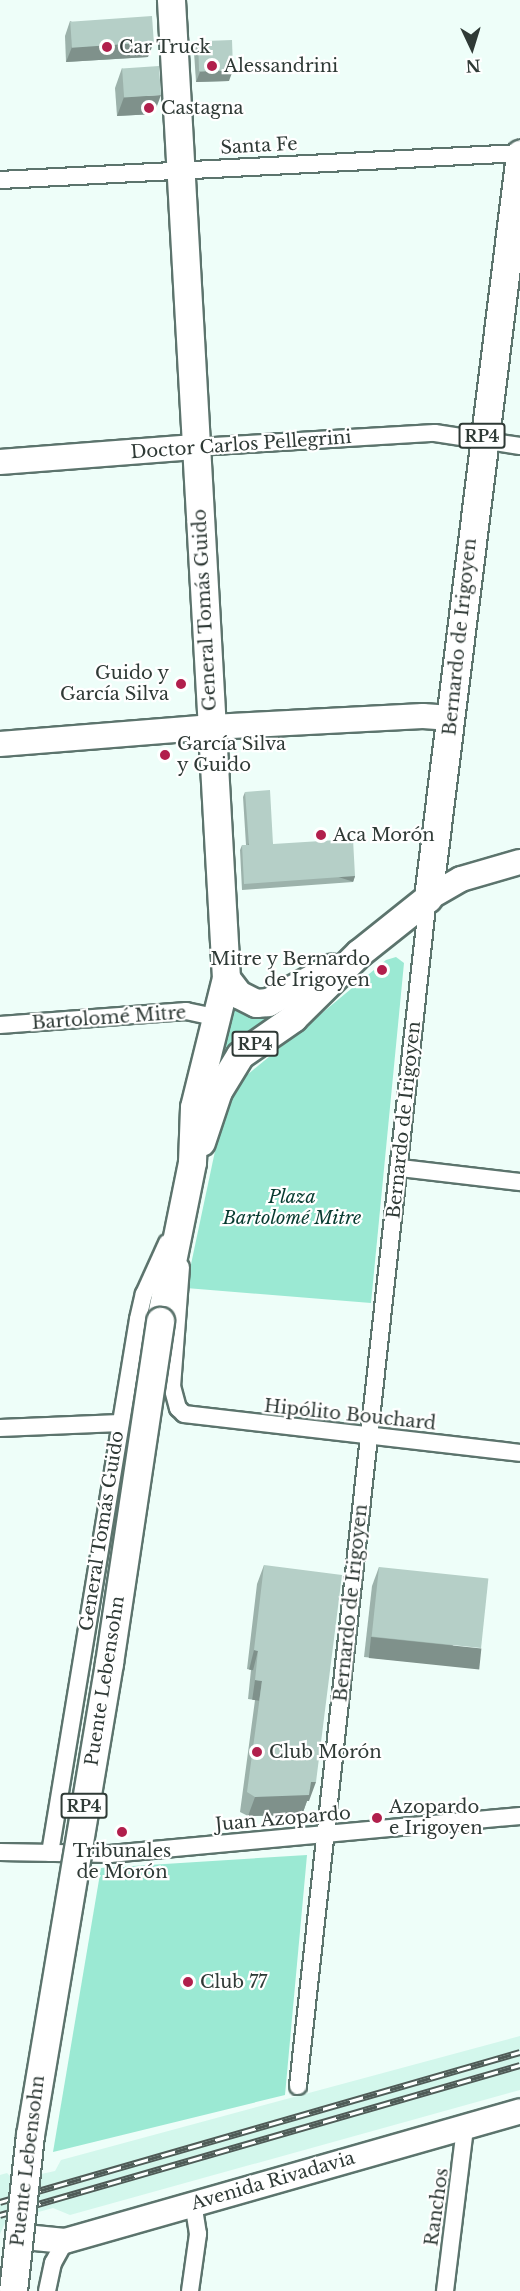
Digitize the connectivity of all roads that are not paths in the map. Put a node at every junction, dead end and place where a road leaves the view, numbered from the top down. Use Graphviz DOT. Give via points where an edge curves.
graph roads {
  1 [pos="171,0"];
  2 [pos="520,154"];
  3 [pos="180,170"];
  4 [pos="0,180"];
  5 [pos="482,439"];
  6 [pos="197,447"];
  7 [pos="520,447"];
  8 [pos="0,462"];
  9 [pos="451,718"];
  10 [pos="212,727"];
  11 [pos="0,744"];
  12 [pos="520,862"];
  13 [pos="428,898"];
  14 [pos="359,953"];
  15 [pos="226,978"];
  16 [pos="218,1018"];
  17 [pos="0,1025"];
  18 [pos="192,1162"];
  19 [pos="400,1168"];
  20 [pos="520,1182"];
  21 [pos="179,1215"];
  22 [pos="160,1321"];
  23 [pos="178,1408"];
  24 [pos="120,1423"];
  25 [pos="0,1428"];
  26 [pos="369,1437"];
  27 [pos="520,1453"];
  28 [pos="520,1816"];
  29 [pos="326,1835"];
  30 [pos="0,1852"];
  31 [pos="61,1854"];
  32 [pos="298,2086"];
  33 [pos="519,2113"];
  34 [pos="465,2128"];
  35 [pos="193,2204"];
  36 [pos="25,2237"];
  37 [pos="65,2241"];
  38 [pos="13,2291"];
  39 [pos="18,2291"];
  40 [pos="47,2291"];
  41 [pos="190,2291"];
  42 [pos="445,2291"];
  1 -- 3 [label="main road, General Tomás Guido / RP4"];
  2 -- 3 [label="street, Santa Fe"];
  2 -- 5 [label="main road, Bernardo de Irigoyen / RP4"];
  3 -- 4 [label="street, Santa Fe"];
  3 -- 6 [label="main road, General Tomás Guido / RP4"];
  5 -- 6 [label="street, Doctor Carlos Pellegrini" via="435,433"];
  5 -- 7 [label="street, Doctor Carlos Pellegrini"];
  5 -- 9 [label="main road, Bernardo de Irigoyen / RP4"];
  6 -- 8 [label="street, Doctor Carlos Pellegrini"];
  6 -- 10 [label="main road, General Tomás Guido / RP4"];
  9 -- 10 [label="street" via="423,716"];
  9 -- 13 [label="main road, Bernardo de Irigoyen / RP4"];
  10 -- 11 [label="street"];
  10 -- 15 [label="main road, General Tomás Guido / RP4"];
  12 -- 13 [label="street" via="461,879"];
  13 -- 14 [label="main road, RP4"];
  13 -- 19 [label="street, Bernardo de Irigoyen"];
  14 -- 15 [label="main road" via="268,1002 256,1003 238,994"];
  14 -- 18 [label="main road, RP4" via="308,1005 231,1066"];
  15 -- 16 [label="main road, General Tomás Guido / RP4"];
  16 -- 17 [label="street, Bartolomé Mitre" via="186,1011"];
  16 -- 18 [label="main road, General Tomás Guido / RP4" via="194,1107"];
  18 -- 21 [label="main road, General Tomás Guido / RP4"];
  19 -- 20 [label="street"];
  19 -- 26 [label="street, Bernardo de Irigoyen"];
  21 -- 22 [label="main road, General Tomás Guido / RP4"];
  21 -- 23 [label="street, General Tomás Guido" via="181,1266 172,1386"];
  21 -- 24 [label="street, General Tomás Guido" via="144,1294"];
  22 -- 38 [label="main road, Puente Lebensohn / RP4, bridge" via="109,1663 31,2124"];
  23 -- 26 [label="street, Hipólito Bouchard" via="198,1418"];
  24 -- 25 [label="street"];
  24 -- 31 [label="street, General Tomás Guido"];
  26 -- 27 [label="street, Hipólito Bouchard"];
  26 -- 29 [label="street, Bernardo de Irigoyen"];
  28 -- 29 [label="street, Juan Azopardo"];
  29 -- 31 [label="street, Juan Azopardo" via="110,1854"];
  29 -- 32 [label="street, Bernardo de Irigoyen"];
  30 -- 31 [label="street, Juan Azopardo"];
  31 -- 36 [label="street" via="25,2130"];
  33 -- 34 [label="street, Avenida Rivadavia"];
  34 -- 35 [label="street, Avenida Rivadavia"];
  34 -- 42 [label="street, Ranchos"];
  35 -- 37 [label="street, Avenida Rivadavia"];
  35 -- 41 [label="street" via="198,2234"];
  36 -- 37 [label="street, Avenida Rivadavia"];
  36 -- 39 [label="street"];
  37 -- 40 [label="street" via="53,2263"];
}
